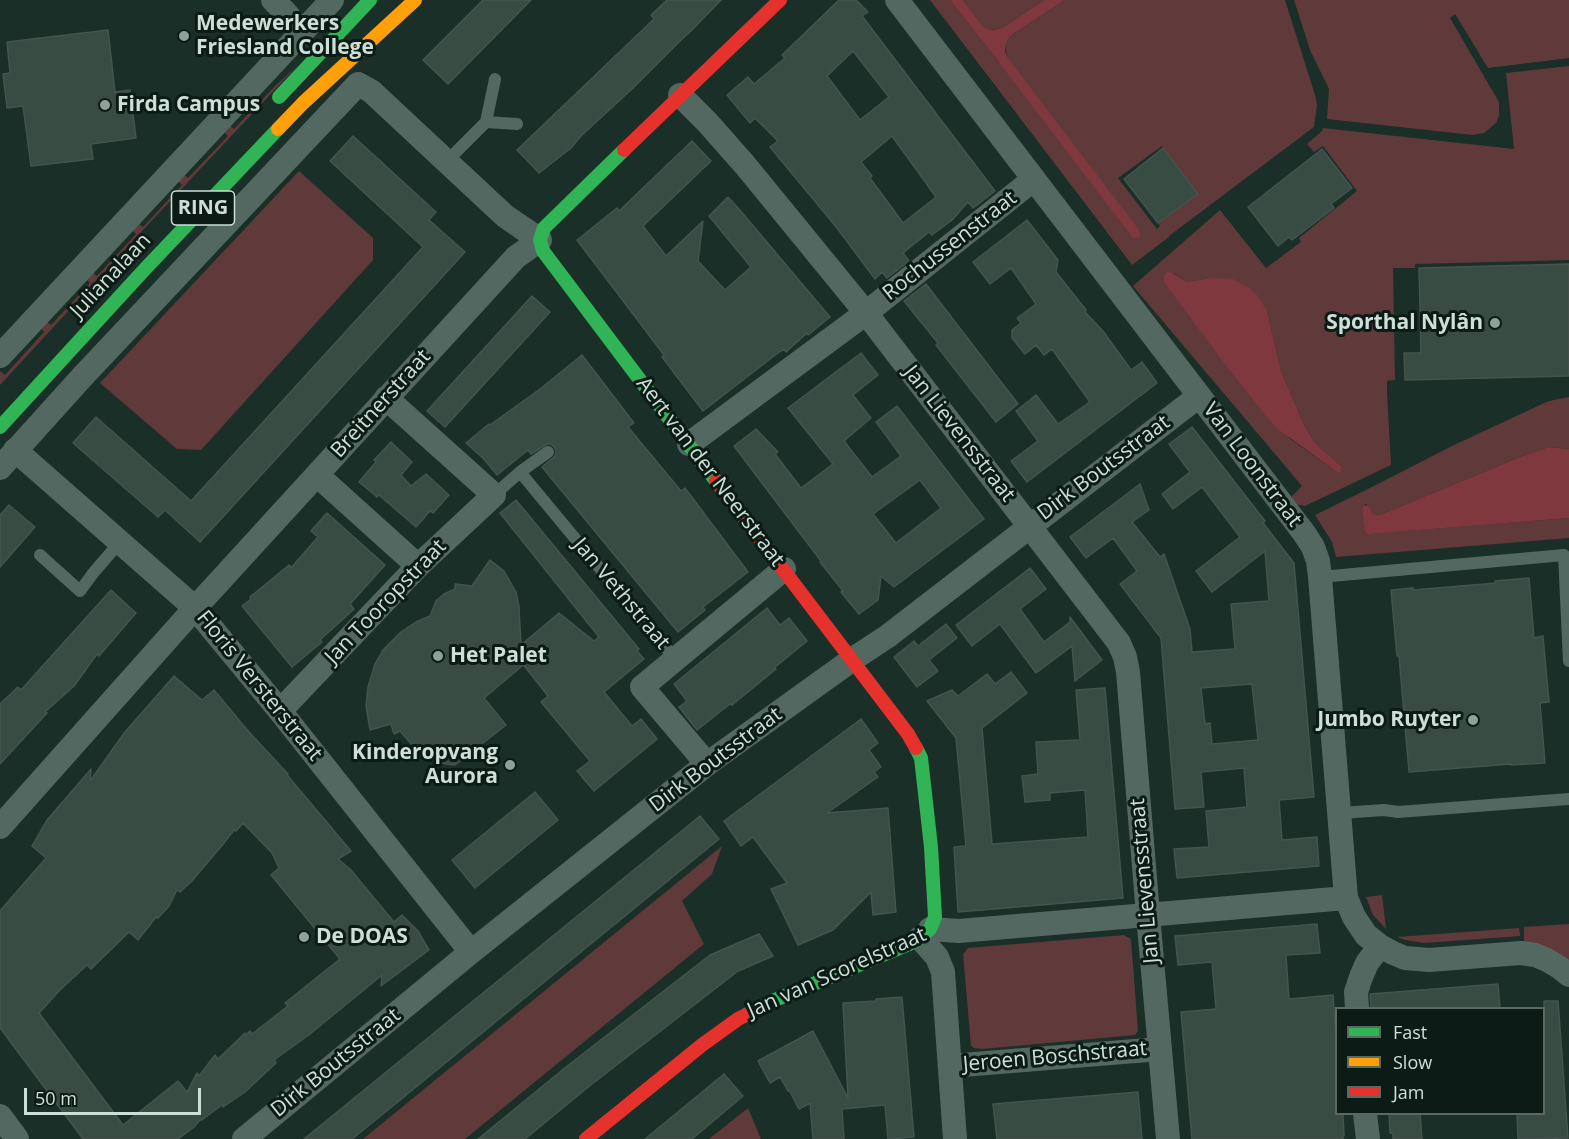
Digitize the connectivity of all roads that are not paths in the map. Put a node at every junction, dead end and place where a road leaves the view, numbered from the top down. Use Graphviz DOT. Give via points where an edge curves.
graph roads {
  1 [pos="273,0"];
  2 [pos="332,0"];
  3 [pos="370,0"];
  4 [pos="415,0"];
  5 [pos="780,0"];
  6 [pos="897,0"];
  7 [pos="302,32"];
  8 [pos="495,79"];
  9 [pos="680,95"];
  10 [pos="303,103"];
  11 [pos="267,109"];
  12 [pos="486,122"];
  13 [pos="517,124"];
  14 [pos="290,155"];
  15 [pos="446,162"];
  16 [pos="1034,179"];
  17 [pos="540,240"];
  18 [pos="866,313"];
  19 [pos="0,356"];
  20 [pos="1199,396"];
  21 [pos="386,398"];
  22 [pos="0,427"];
  23 [pos="689,444"];
  24 [pos="548,452"];
  25 [pos="8,459"];
  26 [pos="520,472"];
  27 [pos="317,475"];
  28 [pos="494,495"];
  29 [pos="1030,525"];
  30 [pos="120,542"];
  31 [pos="40,555"];
  32 [pos="418,566"];
  33 [pos="784,569"];
  34 [pos="1320,577"];
  35 [pos="195,608"];
  36 [pos="675,659"];
  37 [pos="853,659"];
  38 [pos="1569,661"];
  39 [pos="280,711"];
  40 [pos="707,765"];
  41 [pos="1569,799"];
  42 [pos="1340,813"];
  43 [pos="0,827"];
  44 [pos="1346,898"];
  45 [pos="1148,915"];
  46 [pos="925,933"];
  47 [pos="1380,946"];
  48 [pos="471,952"];
  49 [pos="1569,975"];
  50 [pos="1357,1007"];
  51 [pos="1160,1049"];
  52 [pos="950,1066"];
  53 [pos="1365,1115"];
  54 [pos="0,1116"];
  55 [pos="17,1139"];
  56 [pos="244,1139"];
  57 [pos="586,1139"];
  58 [pos="956,1139"];
  59 [pos="1168,1139"];
  60 [pos="1368,1139"];
  1 -- 7 [label="street"];
  2 -- 7 [label="street, Julianalaan"];
  3 -- 11 [label="street"];
  4 -- 10 [label="street, Julianalaan / RING"];
  5 -- 9 [label="street, Breitnerstraat"];
  6 -- 16 [label="street, Van Loonstraat"];
  7 -- 19 [label="street, Julianalaan"];
  8 -- 12 [label="lane"];
  9 -- 17 [label="street, Breitnerstraat" via="552,219"];
  9 -- 18 [label="street, Jan Lievensstraat" via="745,165"];
  10 -- 14 [label="street"];
  10 -- 22 [label="street, Julianalaan / RING"];
  12 -- 13 [label="lane"];
  12 -- 15 [label="lane"];
  14 -- 15 [label="street, Aert van der Neerstraat" via="358,84 372,91"];
  14 -- 25 [label="street"];
  15 -- 17 [label="street, Aert van der Neerstraat" via="505,216"];
  16 -- 18 [label="street, Rochussenstraat"];
  16 -- 20 [label="street, Van Loonstraat"];
  17 -- 21 [label="street, Breitnerstraat" via="516,256"];
  17 -- 23 [label="street, Aert van der Neerstraat" via="550,261"];
  18 -- 23 [label="street, Rochussenstraat"];
  18 -- 29 [label="street, Jan Lievensstraat"];
  20 -- 29 [label="street, Dirk Boutsstraat"];
  20 -- 34 [label="street, Van Loonstraat" via="1304,533 1313,547"];
  21 -- 27 [label="street, Breitnerstraat"];
  21 -- 28 [label="street"];
  23 -- 33 [label="street, Aert van der Neerstraat"];
  24 -- 26 [label="lane"];
  25 -- 30 [label="street, Floris Versterstraat"];
  26 -- 28 [label="lane"];
  26 -- 36 [label="lane, Jan Vethstraat"];
  27 -- 32 [label="street"];
  27 -- 35 [label="street, Breitnerstraat"];
  28 -- 32 [label="street, Jan Tooropstraat"];
  29 -- 37 [label="street, Dirk Boutsstraat"];
  29 -- 45 [label="street, Jan Lievensstraat" via="1119,643 1125,657"];
  30 -- 31 [label="lane" via="80,591"];
  30 -- 35 [label="street, Floris Versterstraat"];
  32 -- 39 [label="street, Jan Tooropstraat"];
  33 -- 36 [label="street"];
  33 -- 37 [label="street, Aert van der Neerstraat"];
  34 -- 38 [label="lane" via="1564,555"];
  34 -- 42 [label="street, Van Loonstraat"];
  35 -- 39 [label="street, Floris Versterstraat"];
  35 -- 43 [label="street, Breitnerstraat"];
  36 -- 40 [label="street, Jan Vethstraat" via="642,687"];
  37 -- 40 [label="street, Dirk Boutsstraat"];
  37 -- 46 [label="street, Aert van der Neerstraat" via="921,758 935,905 935,917"];
  39 -- 48 [label="street, Floris Versterstraat"];
  40 -- 48 [label="street, Dirk Boutsstraat"];
  41 -- 42 [label="lane"];
  42 -- 44 [label="street, Van Loonstraat"];
  44 -- 45 [label="street, Jan van Scorelstraat"];
  44 -- 47 [label="street, Van Loonstraat" via="1366,935"];
  45 -- 46 [label="street, Jan van Scorelstraat"];
  45 -- 51 [label="street, Jan Lievensstraat"];
  46 -- 52 [label="street" via="943,972"];
  46 -- 57 [label="street, Jan van Scorelstraat" via="909,944 738,1019"];
  47 -- 49 [label="street" via="1417,960 1535,955"];
  47 -- 50 [label="street" via="1360,977"];
  48 -- 56 [label="street, Dirk Boutsstraat"];
  51 -- 52 [label="street, Jeroen Boschstraat"];
  51 -- 59 [label="street, Jan Lievensstraat"];
  52 -- 58 [label="street"];
  53 -- 60 [label="street"];
  54 -- 55 [label="street"];
}
